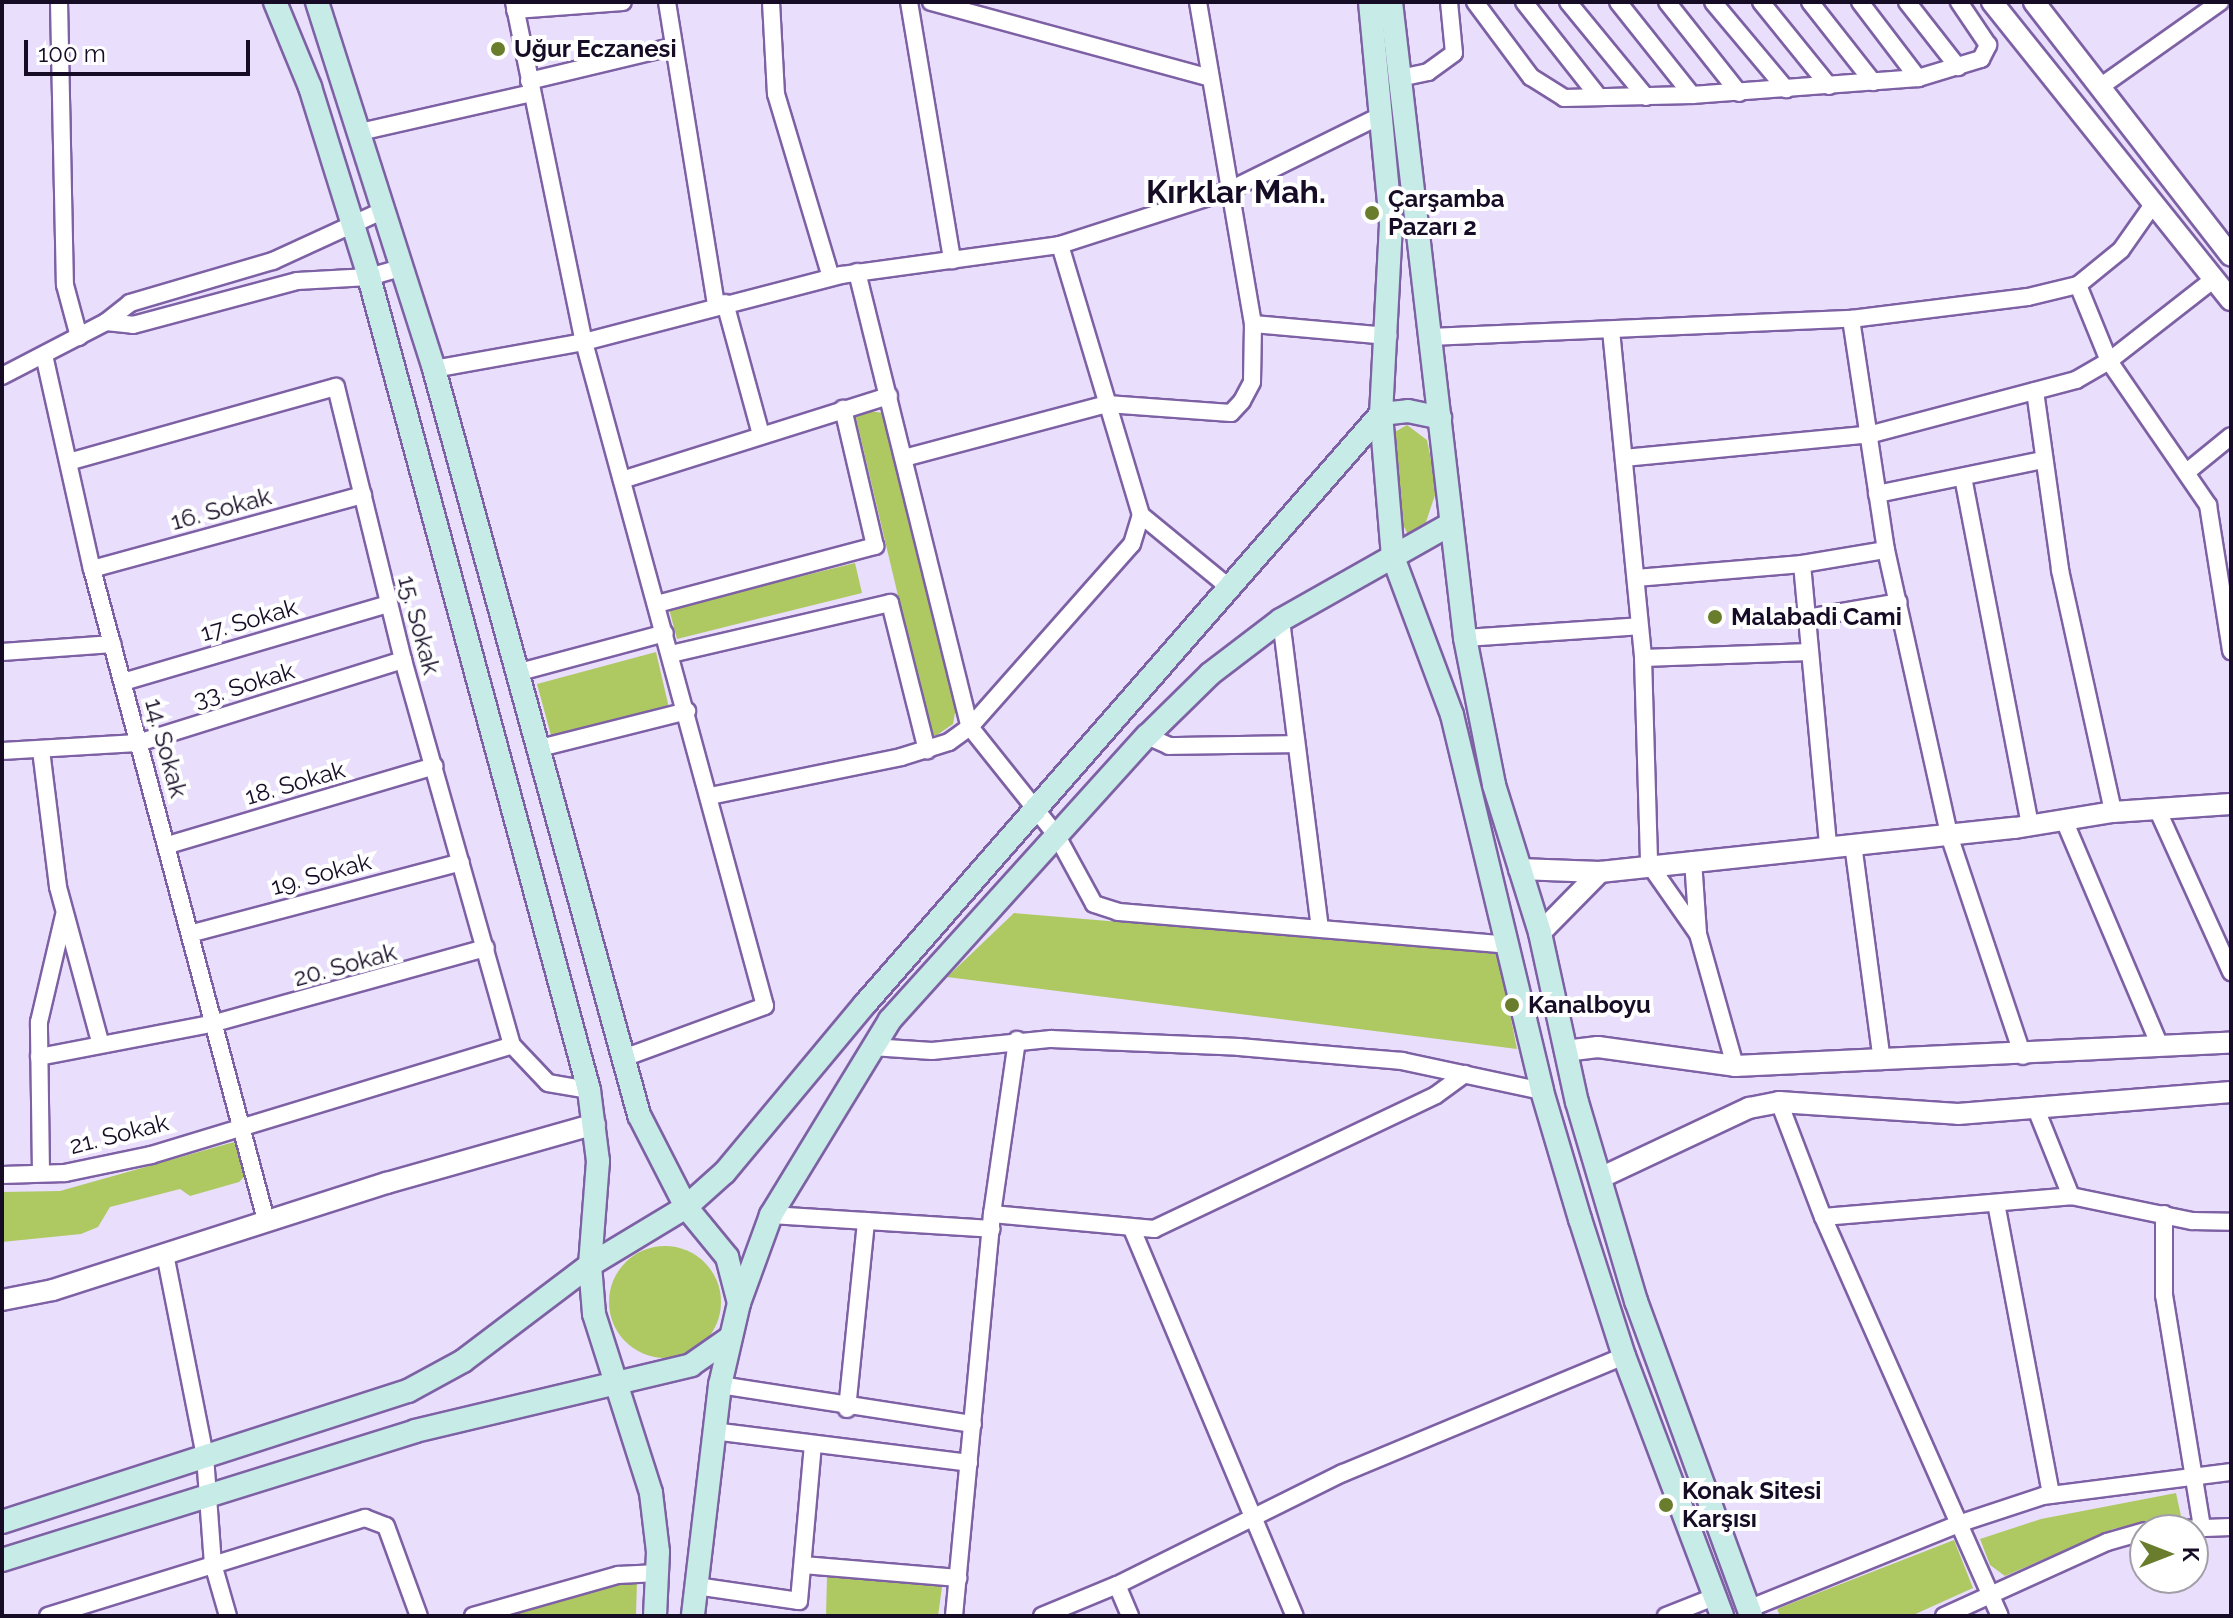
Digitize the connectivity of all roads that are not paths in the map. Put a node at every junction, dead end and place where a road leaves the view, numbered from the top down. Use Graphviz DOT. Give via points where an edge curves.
graph roads {
  1 [pos="59,2"];
  2 [pos="275,2"];
  3 [pos="317,2"];
  4 [pos="623,2"];
  5 [pos="667,2"];
  6 [pos="771,2"];
  7 [pos="909,2"];
  8 [pos="931,2"];
  9 [pos="1198,2"];
  10 [pos="1370,2"];
  11 [pos="1391,2"];
  12 [pos="1449,2"];
  13 [pos="1475,2"];
  14 [pos="1524,2"];
  15 [pos="1568,2"];
  16 [pos="1618,2"];
  17 [pos="1667,2"];
  18 [pos="1713,2"];
  19 [pos="1761,2"];
  20 [pos="1810,2"];
  21 [pos="1860,2"];
  22 [pos="1907,2"];
  23 [pos="1959,2"];
  24 [pos="1992,2"];
  25 [pos="2034,2"];
  26 [pos="2220,2"];
  27 [pos="515,6"];
  28 [pos="671,47"];
  29 [pos="1958,67"];
  30 [pos="1208,77"];
  31 [pos="1400,78"];
  32 [pos="1918,78"];
  33 [pos="1873,82"];
  34 [pos="1829,86"];
  35 [pos="530,87"];
  36 [pos="2100,87"];
  37 [pos="1786,89"];
  38 [pos="1739,93"];
  39 [pos="1692,95"];
  40 [pos="1598,96"];
  41 [pos="1646,97"];
  42 [pos="1382,115"];
  43 [pos="360,132"];
  44 [pos="1230,190"];
  45 [pos="2154,203"];
  46 [pos="384,210"];
  47 [pos="352,223"];
  48 [pos="1060,245"];
  49 [pos="2231,256"];
  50 [pos="952,260"];
  51 [pos="401,268"];
  52 [pos="857,272"];
  53 [pos="369,277"];
  54 [pos="831,277"];
  55 [pos="2214,279"];
  56 [pos="2078,285"];
  57 [pos="2231,300"];
  58 [pos="721,304"];
  59 [pos="1851,319"];
  60 [pos="106,322"];
  61 [pos="1253,324"];
  62 [pos="1611,330"];
  63 [pos="1388,336"];
  64 [pos="79,337"];
  65 [pos="1432,337"];
  66 [pos="584,342"];
  67 [pos="44,355"];
  68 [pos="2109,361"];
  69 [pos="434,369"];
  70 [pos="2,376"];
  71 [pos="2035,391"];
  72 [pos="889,396"];
  73 [pos="1107,404"];
  74 [pos="843,409"];
  75 [pos="1381,414"];
  76 [pos="1440,418"];
  77 [pos="1872,434"];
  78 [pos="761,435"];
  79 [pos="2231,436"];
  80 [pos="904,458"];
  81 [pos="1624,458"];
  82 [pos="2042,460"];
  83 [pos="72,461"];
  84 [pos="2188,471"];
  85 [pos="1963,477"];
  86 [pos="622,480"];
  87 [pos="1877,494"];
  88 [pos="363,495"];
  89 [pos="1141,515"];
  90 [pos="1451,524"];
  91 [pos="1886,550"];
  92 [pos="1393,557"];
  93 [pos="1802,564"];
  94 [pos="92,569"];
  95 [pos="1636,578"];
  96 [pos="1231,589"];
  97 [pos="1899,602"];
  98 [pos="388,604"];
  99 [pos="657,604"];
  100 [pos="2230,608"];
  101 [pos="1807,618"];
  102 [pos="1281,620"];
  103 [pos="1639,626"];
  104 [pos="665,633"];
  105 [pos="1465,638"];
  106 [pos="113,644"];
  107 [pos="2231,651"];
  108 [pos="2,652"];
  109 [pos="1810,652"];
  110 [pos="671,654"];
  111 [pos="1643,658"];
  112 [pos="403,660"];
  113 [pos="516,673"];
  114 [pos="123,682"];
  115 [pos="687,711"];
  116 [pos="970,727"];
  117 [pos="1147,736"];
  118 [pos="138,743"];
  119 [pos="1294,744"];
  120 [pos="536,749"];
  121 [pos="41,750"];
  122 [pos="927,750"];
  123 [pos="2,751"];
  124 [pos="435,766"];
  125 [pos="710,796"];
  126 [pos="2231,804"];
  127 [pos="1038,810"];
  128 [pos="2158,811"];
  129 [pos="2113,812"];
  130 [pos="2064,820"];
  131 [pos="2030,826"];
  132 [pos="1949,835"];
  133 [pos="1057,836"];
  134 [pos="1853,844"];
  135 [pos="168,845"];
  136 [pos="1828,846"];
  137 [pos="1693,860"];
  138 [pos="461,862"];
  139 [pos="1649,864"];
  140 [pos="1519,869"];
  141 [pos="1600,872"];
  142 [pos="64,913"];
  143 [pos="1320,929"];
  144 [pos="193,933"];
  145 [pos="1540,933"];
  146 [pos="1698,934"];
  147 [pos="1509,945"];
  148 [pos="486,948"];
  149 [pos="2231,972"];
  150 [pos="215,1023"];
  151 [pos="1017,1040"];
  152 [pos="100,1042"];
  153 [pos="2231,1043"];
  154 [pos="2159,1044"];
  155 [pos="512,1045"];
  156 [pos="872,1047"];
  157 [pos="1565,1051"];
  158 [pos="2023,1056"];
  159 [pos="39,1057"];
  160 [pos="621,1059"];
  161 [pos="1882,1061"];
  162 [pos="1735,1066"];
  163 [pos="1465,1074"];
  164 [pos="589,1090"];
  165 [pos="1542,1091"];
  166 [pos="2231,1092"];
  167 [pos="1779,1102"];
  168 [pos="2036,1109"];
  169 [pos="244,1123"];
  170 [pos="595,1124"];
  171 [pos="41,1173"];
  172 [pos="2,1175"];
  173 [pos="1600,1178"];
  174 [pos="2071,1196"];
  175 [pos="1996,1203"];
  176 [pos="686,1207"];
  177 [pos="2164,1214"];
  178 [pos="771,1215"];
  179 [pos="1823,1217"];
  180 [pos="266,1220"];
  181 [pos="866,1221"];
  182 [pos="992,1222"];
  183 [pos="2231,1222"];
  184 [pos="1132,1229"];
  185 [pos="165,1254"];
  186 [pos="590,1265"];
  187 [pos="2,1300"];
  188 [pos="739,1303"];
  189 [pos="727,1340"];
  190 [pos="1624,1356"];
  191 [pos="616,1380"];
  192 [pos="720,1385"];
  193 [pos="847,1409"];
  194 [pos="973,1424"];
  195 [pos="713,1431"];
  196 [pos="813,1445"];
  197 [pos="205,1456"];
  198 [pos="969,1463"];
  199 [pos="2231,1472"];
  200 [pos="2197,1474"];
  201 [pos="209,1495"];
  202 [pos="2051,1495"];
  203 [pos="2201,1514"];
  204 [pos="1252,1521"];
  205 [pos="2,1522"];
  206 [pos="1958,1524"];
  207 [pos="2209,1526"];
  208 [pos="2231,1527"];
  209 [pos="2129,1536"];
  210 [pos="2,1560"];
  211 [pos="213,1564"];
  212 [pos="803,1565"];
  213 [pos="658,1573"];
  214 [pos="958,1578"];
  215 [pos="1117,1585"];
  216 [pos="696,1586"];
  217 [pos="1991,1595"];
  218 [pos="1718,1606"];
  219 [pos="1749,1612"];
  220 [pos="50,1616"];
  221 [pos="228,1616"];
  222 [pos="419,1616"];
  223 [pos="473,1616"];
  224 [pos="655,1616"];
  225 [pos="693,1616"];
  226 [pos="954,1616"];
  227 [pos="1042,1616"];
  228 [pos="1130,1616"];
  229 [pos="1295,1616"];
  230 [pos="1666,1616"];
  231 [pos="1944,1616"];
  232 [pos="2000,1616"];
  1 -- 64 [label="street" via="65,285"];
  2 -- 47 [label="main road" via="310,87"];
  3 -- 43 [label="main road"];
  4 -- 27 [label="street"];
  5 -- 28 [label="street"];
  6 -- 54 [label="street" via="776,94"];
  7 -- 50 [label="street"];
  8 -- 30 [label="street"];
  9 -- 30 [label="street"];
  10 -- 42 [label="main road"];
  11 -- 31 [label="main road"];
  12 -- 31 [label="street" via="1454,53 1428,72"];
  13 -- 40 [label="street" via="1531,77 1551,94"];
  14 -- 40 [label="street"];
  15 -- 41 [label="street"];
  16 -- 39 [label="street"];
  17 -- 38 [label="street"];
  18 -- 37 [label="street"];
  19 -- 34 [label="street"];
  20 -- 33 [label="street"];
  21 -- 32 [label="street"];
  22 -- 29 [label="street"];
  23 -- 29 [label="street" via="1988,45 1981,59"];
  24 -- 45 [label="street"];
  25 -- 36 [label="street"];
  26 -- 36 [label="street"];
  27 -- 35 [label="street"];
  28 -- 35 [label="street"];
  28 -- 58 [label="street"];
  29 -- 32 [label="street"];
  30 -- 44 [label="street"];
  31 -- 65 [label="main road"];
  32 -- 33 [label="street"];
  33 -- 34 [label="street"];
  34 -- 37 [label="street"];
  35 -- 43 [label="street"];
  35 -- 66 [label="street"];
  36 -- 49 [label="street"];
  37 -- 38 [label="street"];
  38 -- 39 [label="street"];
  39 -- 41 [label="street"];
  40 -- 41 [label="street"];
  42 -- 44 [label="street"];
  42 -- 63 [label="main road" via="1391,224"];
  43 -- 46 [label="main road"];
  44 -- 48 [label="street"];
  44 -- 61 [label="street"];
  45 -- 55 [label="street"];
  45 -- 56 [label="street" via="2121,250"];
  46 -- 47 [label="street"];
  46 -- 51 [label="main road"];
  47 -- 53 [label="main road"];
  47 -- 60 [label="street" via="273,261 130,303"];
  48 -- 50 [label="street"];
  48 -- 73 [label="street"];
  50 -- 52 [label="street"];
  51 -- 53 [label="street"];
  51 -- 69 [label="main road"];
  52 -- 54 [label="street"];
  52 -- 72 [label="street"];
  53 -- 60 [label="street" via="297,281 133,325"];
  53 -- 164 [label="main road"];
  54 -- 58 [label="street"];
  55 -- 57 [label="street"];
  55 -- 68 [label="street"];
  56 -- 59 [label="street" via="2028,297"];
  56 -- 68 [label="street"];
  58 -- 66 [label="street"];
  58 -- 78 [label="street"];
  59 -- 62 [label="street"];
  59 -- 77 [label="street"];
  60 -- 64 [label="street"];
  61 -- 63 [label="street"];
  61 -- 73 [label="street" via="1252,382 1231,413"];
  62 -- 65 [label="street"];
  62 -- 81 [label="street"];
  63 -- 75 [label="main road"];
  64 -- 67 [label="street"];
  65 -- 76 [label="main road"];
  66 -- 69 [label="street"];
  66 -- 86 [label="street"];
  67 -- 70 [label="street"];
  67 -- 83 [label="street, 14. Sokak"];
  68 -- 71 [label="street" via="2076,380"];
  68 -- 84 [label="street"];
  69 -- 113 [label="main road"];
  71 -- 77 [label="street"];
  71 -- 82 [label="street"];
  72 -- 74 [label="street"];
  72 -- 80 [label="street"];
  73 -- 80 [label="street"];
  73 -- 89 [label="street"];
  74 -- 78 [label="street"];
  74 -- 99 [label="street" via="875,546"];
  75 -- 76 [label="main road" via="1408,411"];
  75 -- 92 [label="main road"];
  75 -- 96 [label="main road"];
  76 -- 90 [label="main road"];
  77 -- 81 [label="street"];
  77 -- 87 [label="street"];
  78 -- 86 [label="street"];
  79 -- 84 [label="street"];
  80 -- 116 [label="street"];
  81 -- 95 [label="street"];
  82 -- 85 [label="street"];
  82 -- 129 [label="street" via="2060,570"];
  83 -- 88 [label="street, 15. Sokak" via="336,387"];
  83 -- 94 [label="street, 14. Sokak"];
  84 -- 100 [label="street" via="2208,505"];
  85 -- 87 [label="street"];
  85 -- 131 [label="street"];
  86 -- 99 [label="street"];
  87 -- 91 [label="street"];
  88 -- 94 [label="street, 16. Sokak"];
  88 -- 98 [label="street, 15. Sokak"];
  89 -- 96 [label="street"];
  89 -- 116 [label="street" via="1132,544"];
  90 -- 92 [label="main road"];
  90 -- 105 [label="main road"];
  91 -- 93 [label="street"];
  91 -- 97 [label="street"];
  92 -- 102 [label="main road"];
  92 -- 147 [label="main road" via="1452,715"];
  93 -- 95 [label="street"];
  93 -- 101 [label="street"];
  94 -- 106 [label="street, 14. Sokak"];
  95 -- 103 [label="street"];
  96 -- 127 [label="main road"];
  97 -- 101 [label="street"];
  97 -- 132 [label="street"];
  98 -- 112 [label="street, 15. Sokak"];
  98 -- 114 [label="street, 17. Sokak"];
  99 -- 104 [label="street"];
  100 -- 107 [label="street"];
  101 -- 109 [label="street"];
  102 -- 117 [label="main road" via="1210,674"];
  102 -- 119 [label="street"];
  103 -- 105 [label="street"];
  103 -- 111 [label="street"];
  104 -- 110 [label="street"];
  104 -- 113 [label="street"];
  105 -- 140 [label="main road" via="1494,785"];
  106 -- 108 [label="street"];
  106 -- 114 [label="street, 14. Sokak"];
  109 -- 111 [label="street"];
  109 -- 136 [label="street"];
  110 -- 115 [label="street"];
  110 -- 122 [label="street" via="890,603"];
  111 -- 139 [label="street"];
  112 -- 118 [label="street, 33. Sokak"];
  112 -- 124 [label="street, 15. Sokak"];
  113 -- 120 [label="main road"];
  114 -- 118 [label="street, 14. Sokak"];
  115 -- 120 [label="street"];
  115 -- 125 [label="street"];
  116 -- 122 [label="street"];
  116 -- 127 [label="street"];
  117 -- 119 [label="street" via="1169,746"];
  117 -- 133 [label="main road"];
  118 -- 121 [label="street, 33. Sokak"];
  118 -- 135 [label="street, 14. Sokak"];
  119 -- 143 [label="street"];
  120 -- 160 [label="main road"];
  121 -- 123 [label="street, 33. Sokak"];
  121 -- 142 [label="street"];
  122 -- 125 [label="street"];
  124 -- 135 [label="street, 18. Sokak"];
  124 -- 138 [label="street, 15. Sokak"];
  125 -- 160 [label="street" via="765,1006"];
  126 -- 128 [label="street"];
  127 -- 133 [label="street"];
  127 -- 176 [label="main road" via="725,1172"];
  128 -- 129 [label="street"];
  128 -- 149 [label="street"];
  129 -- 130 [label="street"];
  130 -- 131 [label="street"];
  130 -- 154 [label="street"];
  131 -- 132 [label="street"];
  132 -- 134 [label="street"];
  132 -- 158 [label="street"];
  133 -- 143 [label="street" via="1083,892 1104,910"];
  133 -- 156 [label="main road" via="890,1020"];
  134 -- 136 [label="street"];
  134 -- 161 [label="street"];
  135 -- 144 [label="street, 14. Sokak"];
  136 -- 137 [label="street"];
  137 -- 139 [label="street"];
  137 -- 146 [label="street"];
  138 -- 144 [label="street, 19. Sokak"];
  138 -- 148 [label="street, 15. Sokak"];
  139 -- 141 [label="street"];
  139 -- 146 [label="street"];
  140 -- 141 [label="street"];
  140 -- 145 [label="main road"];
  141 -- 145 [label="street"];
  142 -- 152 [label="street"];
  142 -- 159 [label="street" via="39,1022"];
  143 -- 147 [label="street"];
  144 -- 150 [label="street, 14. Sokak"];
  145 -- 157 [label="main road"];
  146 -- 162 [label="street"];
  147 -- 165 [label="main road"];
  148 -- 150 [label="street, 20. Sokak"];
  148 -- 155 [label="street, 15. Sokak"];
  150 -- 152 [label="street, 20. Sokak"];
  150 -- 169 [label="street, 14. Sokak"];
  151 -- 156 [label="street" via="932,1051"];
  151 -- 163 [label="street" via="1311,1052"];
  151 -- 182 [label="street"];
  152 -- 159 [label="street, 20. Sokak"];
  153 -- 154 [label="street"];
  154 -- 158 [label="street"];
  155 -- 164 [label="street, 15. Sokak" via="548,1083"];
  155 -- 169 [label="street, 21. Sokak"];
  156 -- 178 [label="main road"];
  157 -- 162 [label="street" via="1598,1047"];
  157 -- 173 [label="main road"];
  158 -- 161 [label="street"];
  159 -- 171 [label="street"];
  160 -- 176 [label="main road" via="639,1115"];
  161 -- 162 [label="street"];
  163 -- 165 [label="street"];
  163 -- 184 [label="street" via="1436,1095 1154,1229"];
  164 -- 170 [label="main road"];
  165 -- 190 [label="main road"];
  166 -- 168 [label="street"];
  167 -- 168 [label="street" via="1958,1114"];
  167 -- 173 [label="street" via="1749,1108"];
  167 -- 179 [label="street"];
  168 -- 174 [label="street"];
  169 -- 171 [label="street, 21. Sokak" via="151,1155"];
  169 -- 180 [label="street, 14. Sokak"];
  170 -- 180 [label="street"];
  170 -- 186 [label="main road" via="598,1197"];
  171 -- 172 [label="street, 21. Sokak"];
  173 -- 219 [label="main road" via="1636,1301"];
  174 -- 175 [label="street"];
  174 -- 177 [label="street"];
  175 -- 179 [label="street"];
  175 -- 202 [label="street"];
  176 -- 186 [label="main road"];
  176 -- 188 [label="main road" via="727,1257"];
  177 -- 183 [label="street"];
  177 -- 200 [label="street" via="2164,1295"];
  178 -- 181 [label="street"];
  178 -- 188 [label="main road"];
  179 -- 206 [label="street"];
  180 -- 185 [label="street"];
  181 -- 182 [label="street"];
  181 -- 193 [label="street"];
  182 -- 184 [label="street"];
  182 -- 194 [label="street"];
  184 -- 204 [label="street"];
  185 -- 187 [label="street" via="53,1290"];
  185 -- 197 [label="street"];
  186 -- 191 [label="main road" via="594,1314"];
  186 -- 197 [label="main road" via="463,1361 408,1391"];
  188 -- 189 [label="main road"];
  189 -- 191 [label="main road" via="691,1365"];
  189 -- 192 [label="main road"];
  190 -- 204 [label="street" via="1343,1473"];
  190 -- 218 [label="main road"];
  191 -- 201 [label="main road" via="415,1431"];
  191 -- 213 [label="main road" via="651,1493"];
  192 -- 193 [label="street"];
  192 -- 195 [label="main road"];
  193 -- 194 [label="street"];
  194 -- 198 [label="street"];
  195 -- 196 [label="street"];
  195 -- 216 [label="main road"];
  196 -- 198 [label="street"];
  196 -- 212 [label="street"];
  197 -- 201 [label="street"];
  197 -- 205 [label="main road"];
  198 -- 214 [label="street"];
  199 -- 200 [label="street"];
  200 -- 202 [label="street"];
  200 -- 203 [label="street"];
  201 -- 210 [label="main road"];
  201 -- 211 [label="street"];
  202 -- 206 [label="street"];
  204 -- 215 [label="street"];
  204 -- 229 [label="street"];
  206 -- 217 [label="street"];
  206 -- 219 [label="street"];
  207 -- 208 [label="street"];
  209 -- 217 [label="street"];
  211 -- 220 [label="street"];
  211 -- 221 [label="street"];
  211 -- 222 [label="street" via="371,1518 386,1526"];
  212 -- 214 [label="street"];
  212 -- 216 [label="street" via="799,1601"];
  213 -- 223 [label="street" via="618,1575"];
  213 -- 224 [label="main road"];
  214 -- 226 [label="street"];
  215 -- 227 [label="street"];
  215 -- 228 [label="street"];
  216 -- 225 [label="main road"];
  217 -- 231 [label="street"];
  217 -- 232 [label="street"];
  218 -- 230 [label="street"];
}
